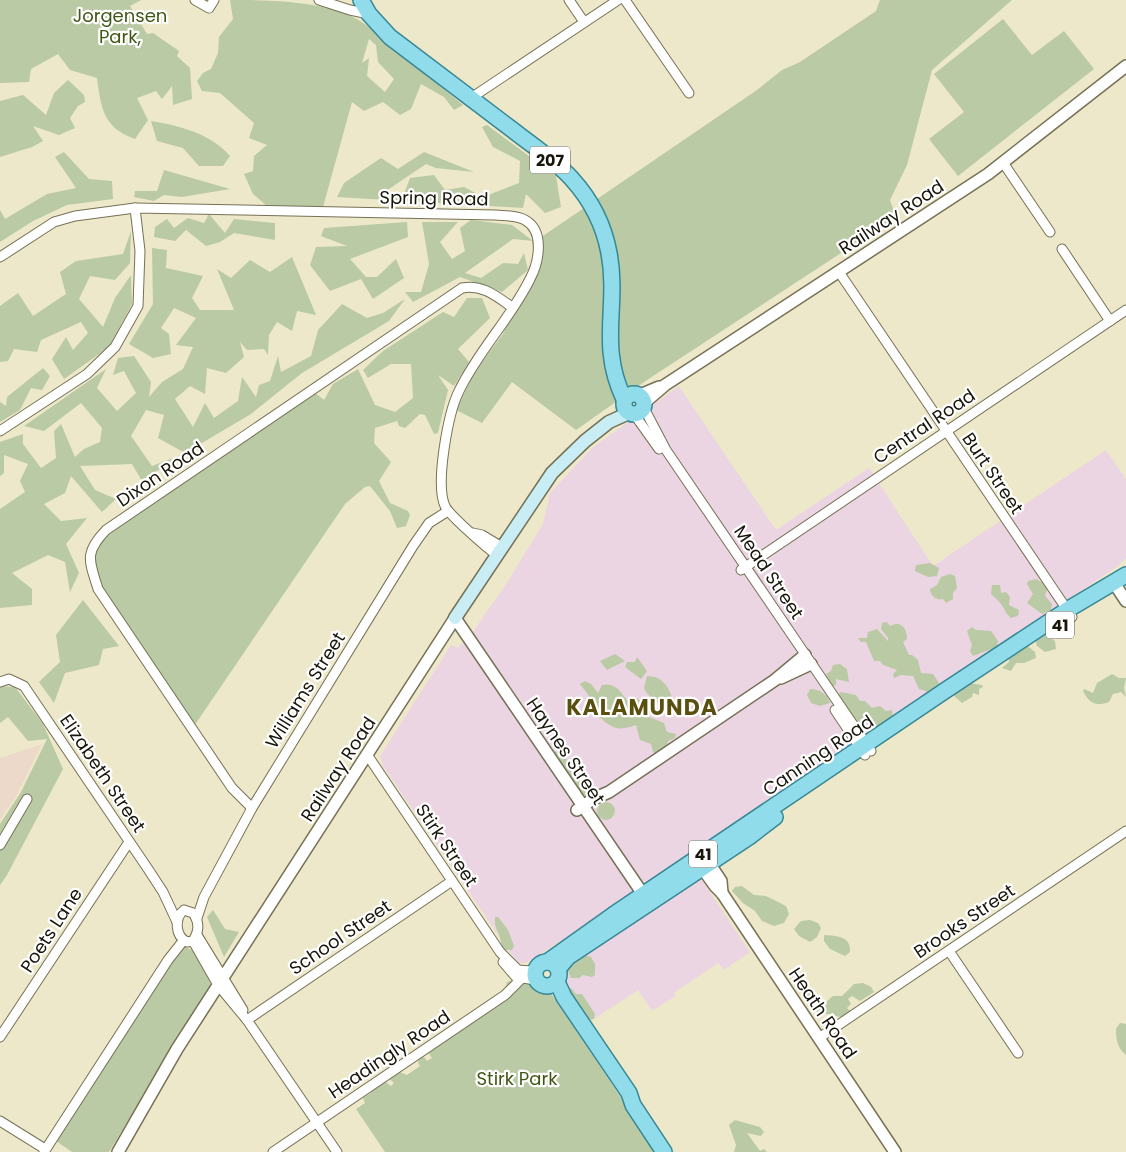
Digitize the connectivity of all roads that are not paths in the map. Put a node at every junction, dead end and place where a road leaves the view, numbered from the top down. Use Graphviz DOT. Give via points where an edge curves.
graph roads {
  1 [pos="195,0"];
  2 [pos="214,0"];
  3 [pos="319,0"];
  4 [pos="361,0"];
  5 [pos="569,0"];
  6 [pos="618,0"];
  7 [pos="625,0"];
  8 [pos="369,14"];
  9 [pos="584,22"];
  10 [pos="1126,66"];
  11 [pos="689,93"];
  12 [pos="471,98"];
  13 [pos="1004,164"];
  14 [pos="135,208"];
  15 [pos="1050,232"];
  16 [pos="1062,249"];
  17 [pos="0,257"];
  18 [pos="839,272"];
  19 [pos="512,307"];
  20 [pos="1126,310"];
  21 [pos="1110,321"];
  22 [pos="634,404"];
  23 [pos="0,431"];
  24 [pos="946,432"];
  25 [pos="448,511"];
  26 [pos="500,551"];
  27 [pos="743,568"];
  28 [pos="1120,579"];
  29 [pos="1126,601"];
  30 [pos="1069,614"];
  31 [pos="452,623"];
  32 [pos="805,661"];
  33 [pos="4,680"];
  34 [pos="866,750"];
  35 [pos="368,756"];
  36 [pos="27,799"];
  37 [pos="252,808"];
  38 [pos="582,812"];
  39 [pos="1126,831"];
  40 [pos="128,842"];
  41 [pos="0,845"];
  42 [pos="703,861"];
  43 [pos="452,881"];
  44 [pos="163,892"];
  45 [pos="204,897"];
  46 [pos="643,902"];
  47 [pos="186,910"];
  48 [pos="197,918"];
  49 [pos="177,922"];
  50 [pos="188,938"];
  51 [pos="949,951"];
  52 [pos="500,952"];
  53 [pos="547,975"];
  54 [pos="521,979"];
  55 [pos="221,981"];
  56 [pos="247,1020"];
  57 [pos="0,1037"];
  58 [pos="819,1038"];
  59 [pos="1018,1053"];
  60 [pos="0,1121"];
  61 [pos="317,1122"];
  62 [pos="44,1150"];
  63 [pos="118,1152"];
  64 [pos="273,1152"];
  65 [pos="337,1152"];
  66 [pos="664,1152"];
  67 [pos="895,1152"];
  1 -- 2 [label="street" via="209,8"];
  3 -- 8 [label="street"];
  4 -- 8 [label="main road, 207"];
  5 -- 9 [label="street"];
  6 -- 9 [label="street"];
  7 -- 11 [label="street"];
  8 -- 12 [label="main road, 207" via="390,37"];
  9 -- 12 [label="street"];
  10 -- 13 [label="street, Railway Road"];
  12 -- 22 [label="main road, 207" via="562,169 581,190 595,213 610,262 609,337 615,373"];
  13 -- 15 [label="street"];
  13 -- 18 [label="street, Railway Road"];
  14 -- 17 [label="street, Spring Road" via="54,222"];
  14 -- 19 [label="street, Spring Road" via="516,216 534,230 538,250 531,278"];
  14 -- 23 [label="street" via="140,251 138,306 115,347 87,374"];
  16 -- 21 [label="street"];
  18 -- 22 [label="street, Railway Road"];
  18 -- 24 [label="street, Burt Street"];
  19 -- 25 [label="street, Spring Road" via="469,374 450,413 442,494"];
  19 -- 37 [label="street, Dixon Road" via="490,292 462,288 106,530 92,544 90,564 98,589 232,788"];
  20 -- 21 [label="street, Central Road"];
  21 -- 24 [label="street, Central Road"];
  22 -- 26 [label="main road, Railway Road" via="575,449 552,474"];
  22 -- 27 [label="street, Mead Street / 207"];
  24 -- 27 [label="street, Central Road"];
  24 -- 30 [label="street, Burt Street"];
  25 -- 26 [label="street" via="478,541"];
  25 -- 37 [label="street, Williams Street" via="429,523 413,546"];
  26 -- 31 [label="main road, Railway Road"];
  27 -- 32 [label="street, Mead Street / 207"];
  28 -- 29 [label="street"];
  28 -- 30 [label="main road, Canning Road / 41"];
  30 -- 34 [label="main road, Canning Road / 41"];
  31 -- 35 [label="street, Railway Road"];
  31 -- 38 [label="street, Haynes Street"];
  32 -- 34 [label="street, Mead Street / 207"];
  32 -- 38 [label="street"];
  33 -- 40 [label="street, Elizabeth Street" via="24,686"];
  34 -- 42 [label="main road, Canning Road / 41" via="785,809"];
  35 -- 43 [label="street, Stirk Street"];
  35 -- 55 [label="street, Railway Road"];
  36 -- 41 [label="street"];
  37 -- 45 [label="street, Williams Street"];
  38 -- 46 [label="street, Haynes Street"];
  39 -- 51 [label="street, Brooks Street"];
  40 -- 44 [label="street, Elizabeth Street"];
  40 -- 57 [label="street, Poets Lane"];
  42 -- 46 [label="main road, Canning Road / 41"];
  42 -- 58 [label="street, Heath Road" via="721,881 722,893"];
  43 -- 52 [label="street, Stirk Street"];
  43 -- 56 [label="street, School Street"];
  44 -- 47 [label="street, Elizabeth Street"];
  44 -- 49 [label="street, Elizabeth Street"];
  45 -- 47 [label="street, Williams Street"];
  45 -- 48 [label="street, Williams Street"];
  46 -- 53 [label="main road, Canning Road / 41"];
  47 -- 48 [label="street, Elizabeth Street"];
  47 -- 49 [label="street, Williams Street" via="177,917"];
  48 -- 50 [label="street, Williams Street" via="199,924"];
  49 -- 50 [label="street, Elizabeth Street"];
  50 -- 55 [label="street"];
  50 -- 62 [label="street" via="168,960"];
  51 -- 58 [label="street, Brooks Street"];
  51 -- 59 [label="street"];
  52 -- 53 [label="street, Stirk Street" via="518,970"];
  52 -- 54 [label="street, Stirk Street" via="509,972"];
  53 -- 54 [label="street"];
  53 -- 66 [label="main road" via="600,1058 629,1092 633,1105"];
  54 -- 61 [label="street, Headingly Road" via="505,995"];
  55 -- 56 [label="street"];
  55 -- 63 [label="street, Railway Road" via="138,1113"];
  56 -- 61 [label="street"];
  58 -- 67 [label="street, Heath Road"];
  60 -- 62 [label="street"];
  61 -- 64 [label="street, Headingly Road"];
  61 -- 65 [label="street"];
}
